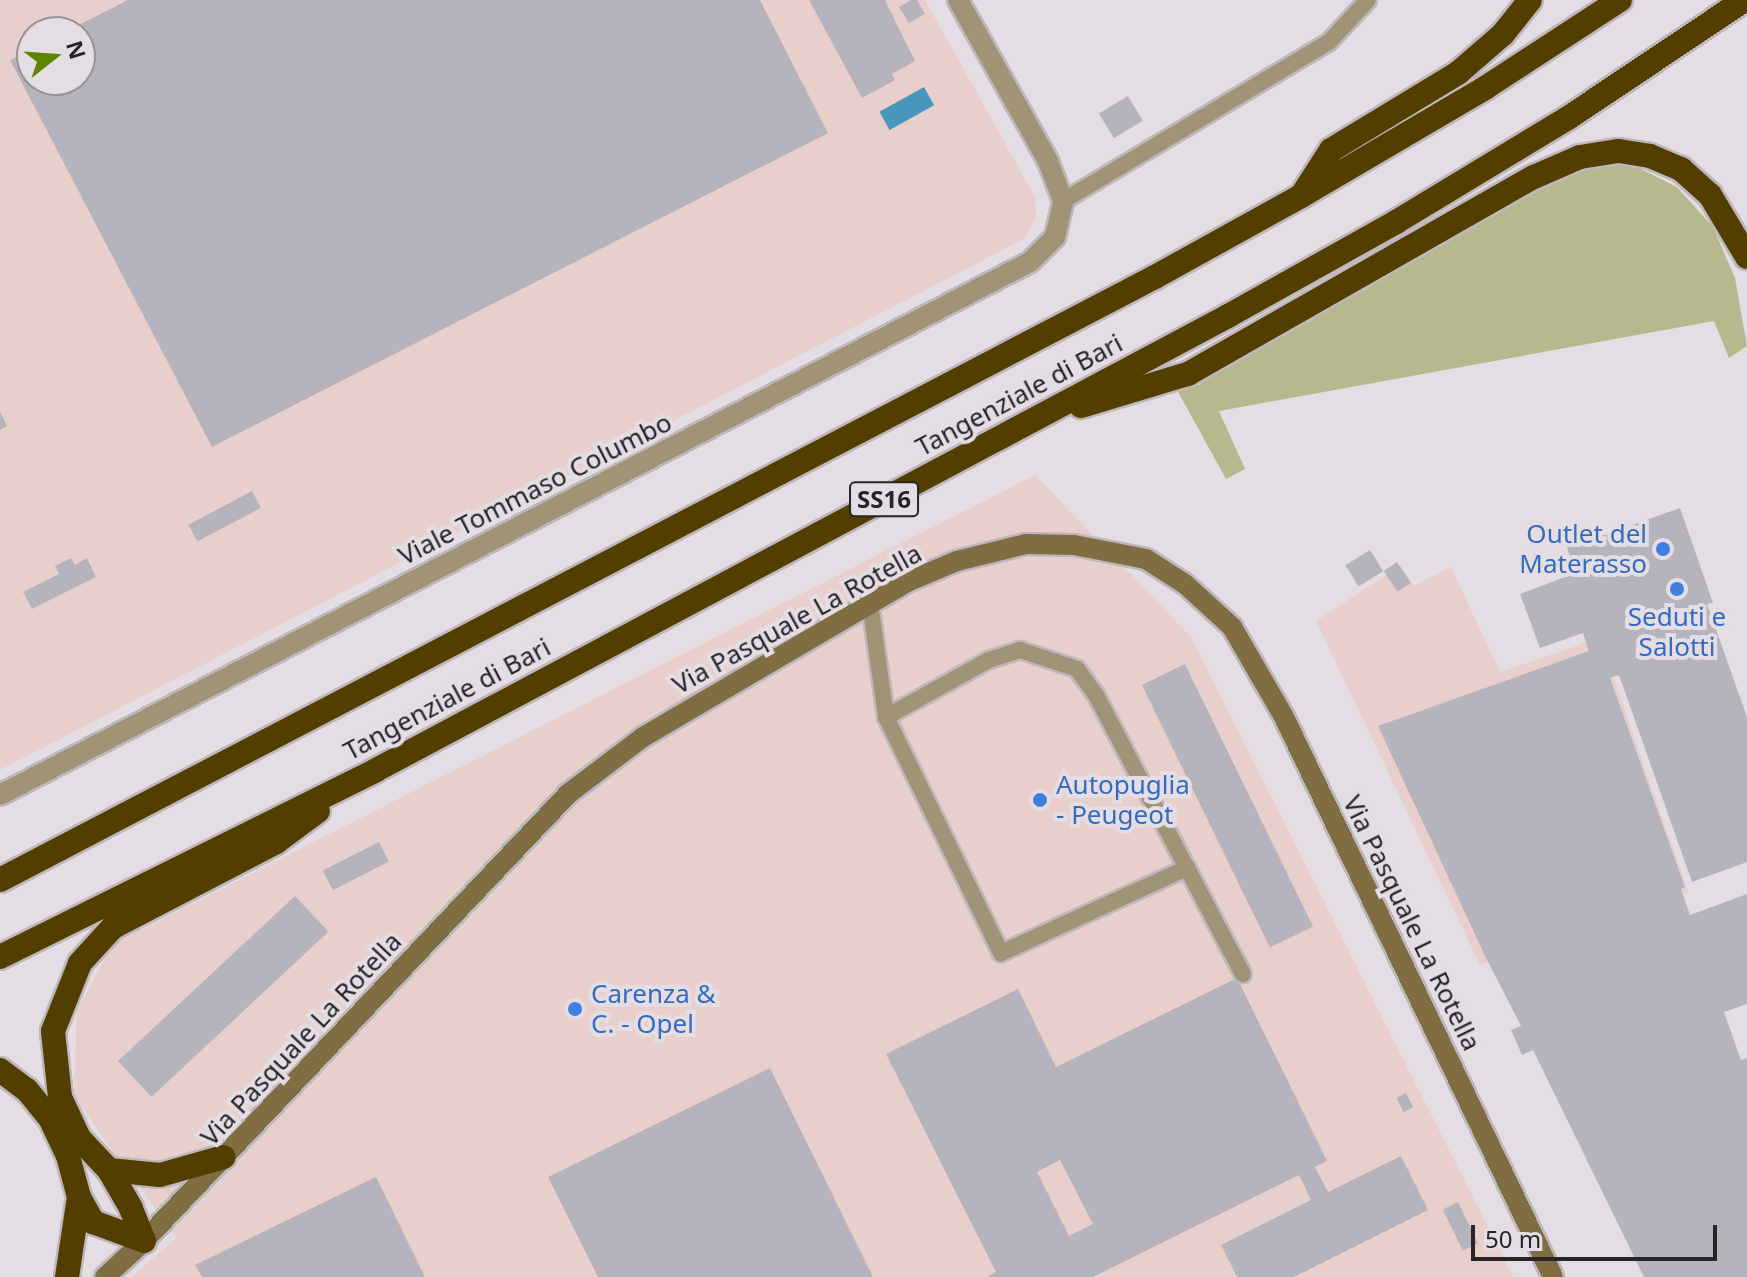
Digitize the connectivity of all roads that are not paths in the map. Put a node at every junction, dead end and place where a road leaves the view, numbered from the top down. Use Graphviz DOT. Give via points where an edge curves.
graph roads {
  1 [pos="958,0"];
  2 [pos="1368,0"];
  3 [pos="1530,0"];
  4 [pos="1620,0"];
  5 [pos="1744,0"];
  6 [pos="1301,196"];
  7 [pos="1063,201"];
  8 [pos="1747,257"];
  9 [pos="1029,421"];
  10 [pos="870,603"];
  11 [pos="886,717"];
  12 [pos="376,770"];
  13 [pos="0,795"];
  14 [pos="1187,868"];
  15 [pos="0,880"];
  16 [pos="0,957"];
  17 [pos="1243,974"];
  18 [pos="0,1070"];
  19 [pos="224,1157"];
  20 [pos="109,1170"];
  21 [pos="79,1197"];
  22 [pos="144,1241"];
  23 [pos="67,1277"];
  24 [pos="105,1277"];
  25 [pos="1553,1277"];
  1 -- 7 [label="street" via="1048,161"];
  2 -- 7 [label="lane" via="1329,42"];
  3 -- 6 [label="highway" via="1503,34 1458,73 1331,150"];
  4 -- 6 [label="highway, Tangenziale di Bari / SS16" via="1485,88"];
  5 -- 9 [label="highway, Tangenziale di Bari / SS16" via="1568,118 1396,222"];
  6 -- 15 [label="highway, Tangenziale di Bari / SS16"];
  7 -- 13 [label="street, Viale Tommaso Columbo" via="1055,237 1030,262"];
  8 -- 9 [label="highway" via="1710,195 1681,169 1619,151 1580,157 1534,177 1188,374"];
  9 -- 12 [label="highway, Tangenziale di Bari / SS16"];
  10 -- 11 [label="lane"];
  10 -- 19 [label="street, Via Pasquale La Rotella" via="643,737 568,794"];
  10 -- 25 [label="street, Via Pasquale La Rotella" via="957,561 1026,544 1074,545 1146,559 1185,584 1232,627 1284,717"];
  11 -- 14 [label="lane" via="989,660 1020,650 1077,669 1096,695"];
  11 -- 14 [label="lane" via="1001,953"];
  12 -- 16 [label="highway, Tangenziale di Bari / SS16"];
  12 -- 20 [label="highway" via="276,842 113,927 80,963 53,1031 60,1097 79,1138"];
  14 -- 17 [label="lane"];
  18 -- 21 [label="highway" via="27,1090 50,1118"];
  19 -- 20 [label="highway" via="160,1175"];
  19 -- 22 [label="street, Via Pasquale La Rotella"];
  20 -- 22 [label="highway"];
  21 -- 22 [label="highway" via="93,1222"];
  21 -- 23 [label="highway"];
  22 -- 24 [label="street, Via Pasquale La Rotella"];
}
